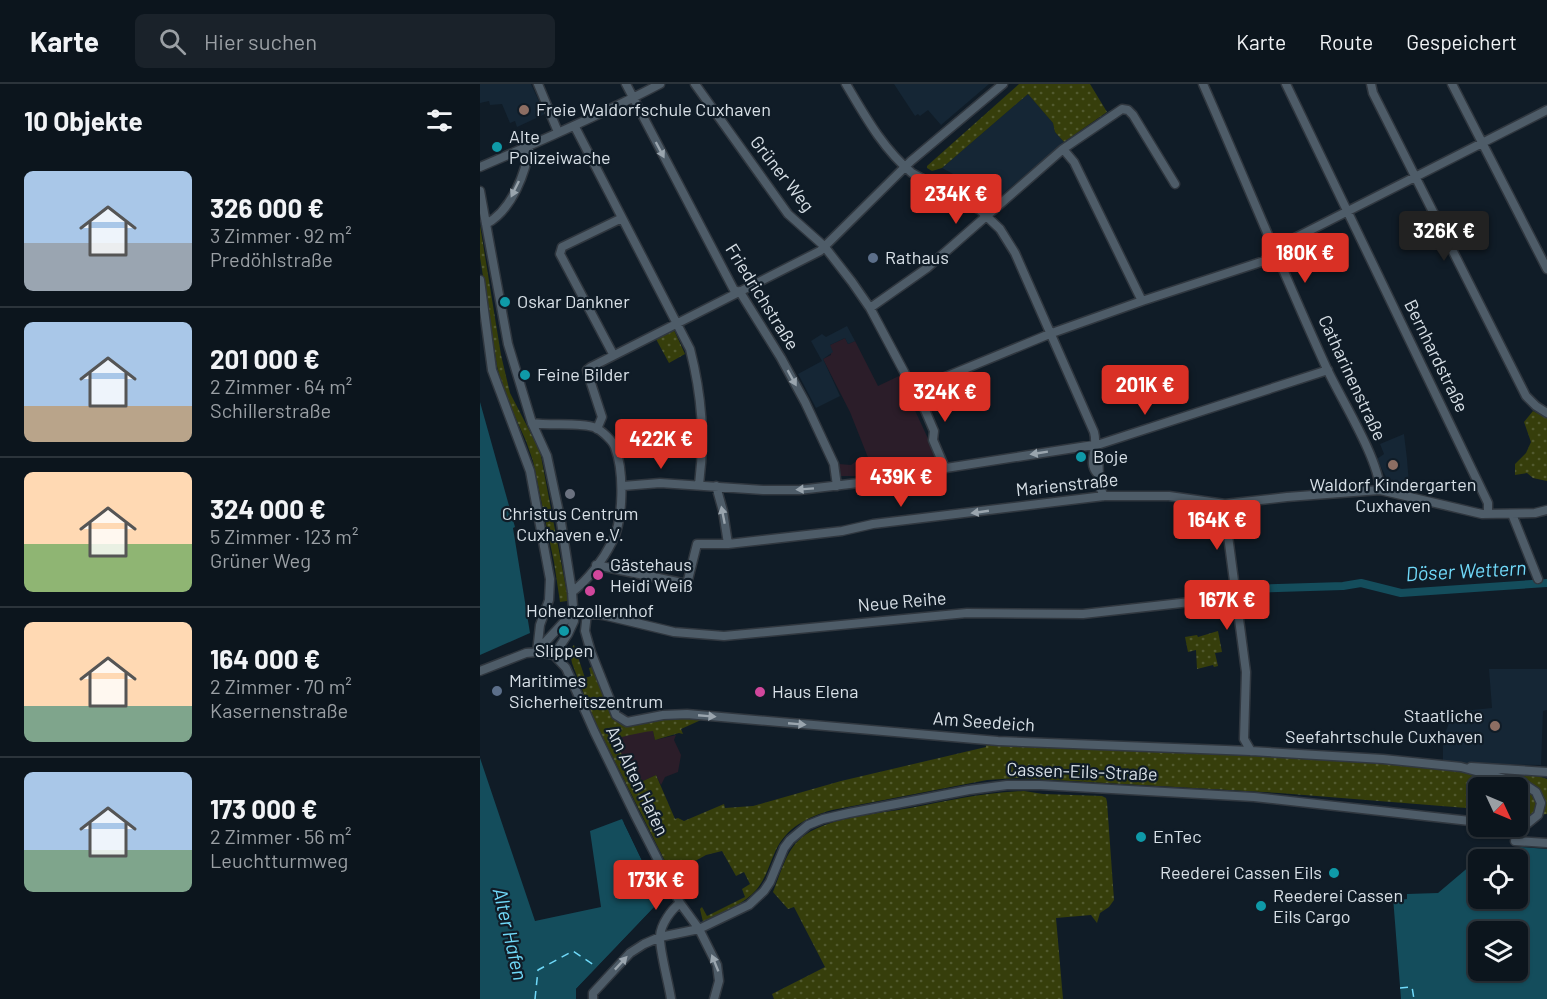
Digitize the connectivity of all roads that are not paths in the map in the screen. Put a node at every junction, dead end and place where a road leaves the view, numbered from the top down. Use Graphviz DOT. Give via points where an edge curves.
graph roads {
  1 [pos="538,84"];
  2 [pos="626,84"];
  3 [pos="660,84"];
  4 [pos="695,84"];
  5 [pos="846,84"];
  6 [pos="1003,84"];
  7 [pos="1203,84"];
  8 [pos="1286,84"];
  9 [pos="1371,84"];
  10 [pos="1452,84"];
  11 [pos="633,98"];
  12 [pos="1547,110"];
  13 [pos="575,127"];
  14 [pos="558,132"];
  15 [pos="1483,143"];
  16 [pos="530,144"];
  17 [pos="1064,149"];
  18 [pos="904,167"];
  19 [pos="480,168"];
  20 [pos="1415,176"];
  21 [pos="1176,184"];
  22 [pos="480,191"];
  23 [pos="1348,211"];
  24 [pos="987,216"];
  25 [pos="622,218"];
  26 [pos="486,224"];
  27 [pos="824,246"];
  28 [pos="1277,252"];
  29 [pos="1547,270"];
  30 [pos="480,280"];
  31 [pos="740,292"];
  32 [pos="1142,301"];
  33 [pos="870,308"];
  34 [pos="678,323"];
  35 [pos="1052,333"];
  36 [pos="613,354"];
  37 [pos="1328,370"];
  38 [pos="916,389"];
  39 [pos="1547,413"];
  40 [pos="532,423"];
  41 [pos="597,429"];
  42 [pos="1096,449"];
  43 [pos="945,468"];
  44 [pos="699,485"];
  45 [pos="623,486"];
  46 [pos="716,486"];
  47 [pos="837,486"];
  48 [pos="1380,490"];
  49 [pos="1104,496"];
  50 [pos="1225,504"];
  51 [pos="1547,510"];
  52 [pos="1488,514"];
  53 [pos="1512,514"];
  54 [pos="728,544"];
  55 [pos="596,565"];
  56 [pos="1538,579"];
  57 [pos="572,592"];
  58 [pos="1235,597"];
  59 [pos="574,611"];
  60 [pos="587,613"];
  61 [pos="564,622"];
  62 [pos="540,625"];
  63 [pos="556,631"];
  64 [pos="537,652"];
  65 [pos="554,655"];
  66 [pos="480,671"];
  67 [pos="1251,751"];
  68 [pos="1461,767"];
  69 [pos="1547,772"];
  70 [pos="1498,777"];
  71 [pos="1528,787"];
  72 [pos="1468,821"];
  73 [pos="1528,823"];
  74 [pos="1515,841"];
  75 [pos="1547,843"];
  76 [pos="680,903"];
  77 [pos="699,929"];
  78 [pos="660,937"];
  79 [pos="593,999"];
  80 [pos="671,999"];
  81 [pos="714,999"];
  1 -- 14 [label="street"];
  2 -- 11 [label="street, Friedrichstraße"];
  3 -- 11 [label="street"];
  4 -- 27 [label="street, Grüner Weg" via="788,214"];
  5 -- 18 [label="street" via="883,144"];
  6 -- 18 [label="street"];
  7 -- 28 [label="street, Catharinenstraße"];
  8 -- 23 [label="street, Bernhardstraße"];
  9 -- 20 [label="street"];
  10 -- 15 [label="street"];
  11 -- 13 [label="street"];
  11 -- 31 [label="street, Friedrichstraße, one-way" via="734,290"];
  12 -- 15 [label="street"];
  13 -- 14 [label="street"];
  13 -- 25 [label="street"];
  14 -- 16 [label="street"];
  15 -- 20 [label="street"];
  15 -- 29 [label="street"];
  16 -- 19 [label="street"];
  16 -- 26 [label="street, one-way" via="527,162 507,206 498,218"];
  17 -- 21 [label="street" via="1112,115 1128,110"];
  17 -- 24 [label="street"];
  17 -- 32 [label="street"];
  18 -- 24 [label="street"];
  18 -- 27 [label="street"];
  20 -- 23 [label="street"];
  20 -- 39 [label="street" via="1526,396"];
  22 -- 26 [label="street"];
  23 -- 28 [label="street" via="1284,244"];
  23 -- 52 [label="street, Bernhardstraße" via="1488,503"];
  24 -- 33 [label="street" via="915,278"];
  24 -- 35 [label="street" via="1015,253"];
  25 -- 34 [label="street"];
  25 -- 36 [label="street" via="562,247 560,254"];
  26 -- 40 [label="street" via="508,344"];
  27 -- 31 [label="street"];
  27 -- 33 [label="street, Grüner Weg"];
  28 -- 32 [label="street" via="1264,261"];
  28 -- 37 [label="street, Catharinenstraße"];
  30 -- 62 [label="street" via="492,370 530,471 550,579 549,600"];
  31 -- 34 [label="street"];
  31 -- 47 [label="street, Friedrichstraße, one-way" via="810,411 834,464"];
  32 -- 35 [label="street"];
  33 -- 38 [label="street, Grüner Weg"];
  34 -- 36 [label="street"];
  34 -- 44 [label="street" via="699,384 703,452"];
  35 -- 38 [label="street"];
  35 -- 42 [label="street" via="1094,432"];
  36 -- 41 [label="street" via="587,370 602,417"];
  37 -- 42 [label="street"];
  37 -- 48 [label="street, Catharinenstraße" via="1373,463"];
  38 -- 43 [label="street, Grüner Weg"];
  40 -- 41 [label="street"];
  40 -- 57 [label="street" via="547,456"];
  41 -- 45 [label="street" via="615,445"];
  42 -- 43 [label="street, one-way"];
  42 -- 49 [label="street" via="1092,468"];
  43 -- 47 [label="street"];
  44 -- 45 [label="street"];
  44 -- 46 [label="street"];
  45 -- 55 [label="street" via="612,542"];
  47 -- 46 [label="street, one-way" via="799,490"];
  54 -- 46 [label="street, one-way"];
  48 -- 50 [label="street, Marienstraße"];
  48 -- 52 [label="street, Marienstraße"];
  49 -- 50 [label="street, Marienstraße" via="1169,496"];
  49 -- 54 [label="street, Marienstraße, one-way"];
  50 -- 58 [label="street"];
  51 -- 53 [label="street, Marienstraße"];
  52 -- 53 [label="street, Marienstraße"];
  53 -- 56 [label="street"];
  54 -- 55 [label="street, Marienstraße" via="697,544 687,584"];
  55 -- 57 [label="street"];
  57 -- 59 [label="street"];
  58 -- 60 [label="street, Neue Reihe" via="1083,614 967,613 724,636 674,632"];
  58 -- 67 [label="street" via="1246,672 1244,739"];
  59 -- 60 [label="street, Neue Reihe"];
  59 -- 61 [label="street"];
  59 -- 65 [label="street" via="574,621"];
  60 -- 67 [label="street, Am Seedeich, one-way" via="585,631 591,652 616,715 627,723 687,714 998,741"];
  61 -- 63 [label="street"];
  61 -- 65 [label="street"];
  62 -- 63 [label="street"];
  62 -- 64 [label="street"];
  63 -- 64 [label="street"];
  64 -- 65 [label="street"];
  64 -- 66 [label="street"];
  65 -- 76 [label="street, Am Alten Hafen" via="566,668"];
  67 -- 68 [label="street, Am Seedeich"];
  68 -- 69 [label="street, Am Seedeich"];
  68 -- 70 [label="street, Am Seedeich"];
  71 -- 73 [label="street, Am Seedeich" via="1541,803 1538,815"];
  72 -- 77 [label="street, Cassen-Eils-Straße" via="1254,797 1040,785 987,786 808,825 784,848 770,882 757,899"];
  74 -- 75 [label="street"];
  76 -- 77 [label="street, Am Alten Hafen"];
  76 -- 78 [label="street" via="664,924"];
  77 -- 78 [label="street"];
  81 -- 77 [label="street, Am Alten Hafen, one-way" via="719,973"];
  79 -- 78 [label="street, one-way" via="593,993 630,953"];
  78 -- 80 [label="street"];
}
